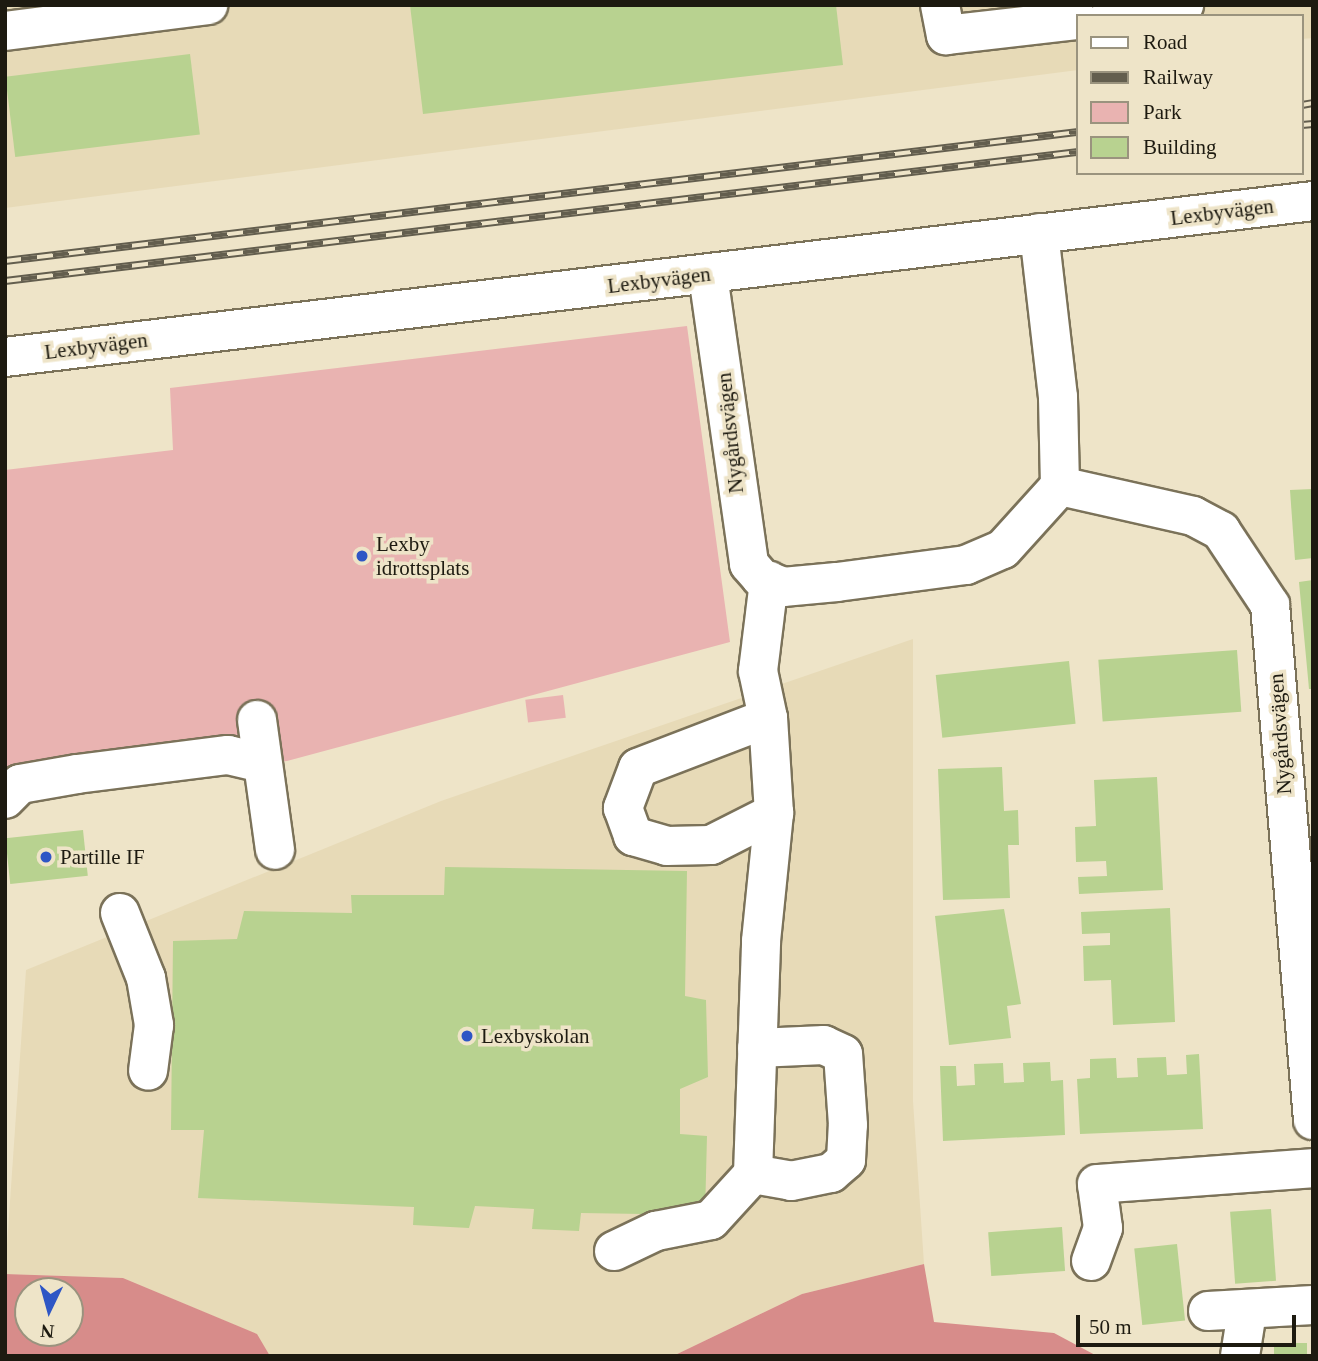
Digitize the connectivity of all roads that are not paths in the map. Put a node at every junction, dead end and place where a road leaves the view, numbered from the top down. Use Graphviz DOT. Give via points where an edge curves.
graph roads {
  1 [pos="208,5"];
  2 [pos="940,5"];
  3 [pos="1184,5"];
  4 [pos="1123,14"];
  5 [pos="1076,20"];
  6 [pos="5,31"];
  7 [pos="1313,201"];
  8 [pos="1039,233"];
  9 [pos="708,275"];
  10 [pos="5,356"];
  11 [pos="1060,486"];
  12 [pos="769,582"];
  13 [pos="768,718"];
  14 [pos="257,720"];
  15 [pos="262,763"];
  16 [pos="5,799"];
  17 [pos="774,813"];
  18 [pos="275,850"];
  19 [pos="120,913"];
  20 [pos="757,1048"];
  21 [pos="148,1071"];
  22 [pos="1313,1120"];
  23 [pos="1313,1168"];
  24 [pos="753,1174"];
  25 [pos="614,1251"];
  26 [pos="1091,1262"];
  27 [pos="1313,1305"];
  28 [pos="1208,1311"];
  29 [pos="1247,1311"];
  30 [pos="1240,1356"];
  1 -- 6 [label="street"];
  2 -- 5 [label="street" via="946,35"];
  3 -- 4 [label="street"];
  7 -- 8 [label="street, Lexbyvägen"];
  8 -- 9 [label="street, Lexbyvägen"];
  8 -- 11 [label="street" via="1058,397"];
  9 -- 10 [label="street, Lexbyvägen"];
  9 -- 12 [label="street, Nygårdsvägen" via="743,539 749,564"];
  11 -- 12 [label="street" via="1003,549 966,565 783,587"];
  11 -- 22 [label="street, Nygårdsvägen" via="1193,516 1221,531 1270,605"];
  12 -- 13 [label="street" via="758,671"];
  13 -- 17 [label="street"];
  13 -- 17 [label="street" via="638,768 623,808 634,836 667,846 711,845"];
  14 -- 15 [label="street"];
  15 -- 16 [label="street" via="228,755 77,774 20,784"];
  15 -- 18 [label="street"];
  17 -- 20 [label="street"];
  19 -- 21 [label="street" via="146,978 154,1025"];
  20 -- 24 [label="street"];
  20 -- 24 [label="street" via="824,1045 843,1054 848,1114 846,1160 831,1173 791,1181"];
  23 -- 26 [label="street" via="1097,1184 1103,1228"];
  24 -- 25 [label="street" via="711,1220 656,1231"];
  27 -- 29 [label="street"];
  28 -- 29 [label="street"];
  29 -- 30 [label="street"];
}
